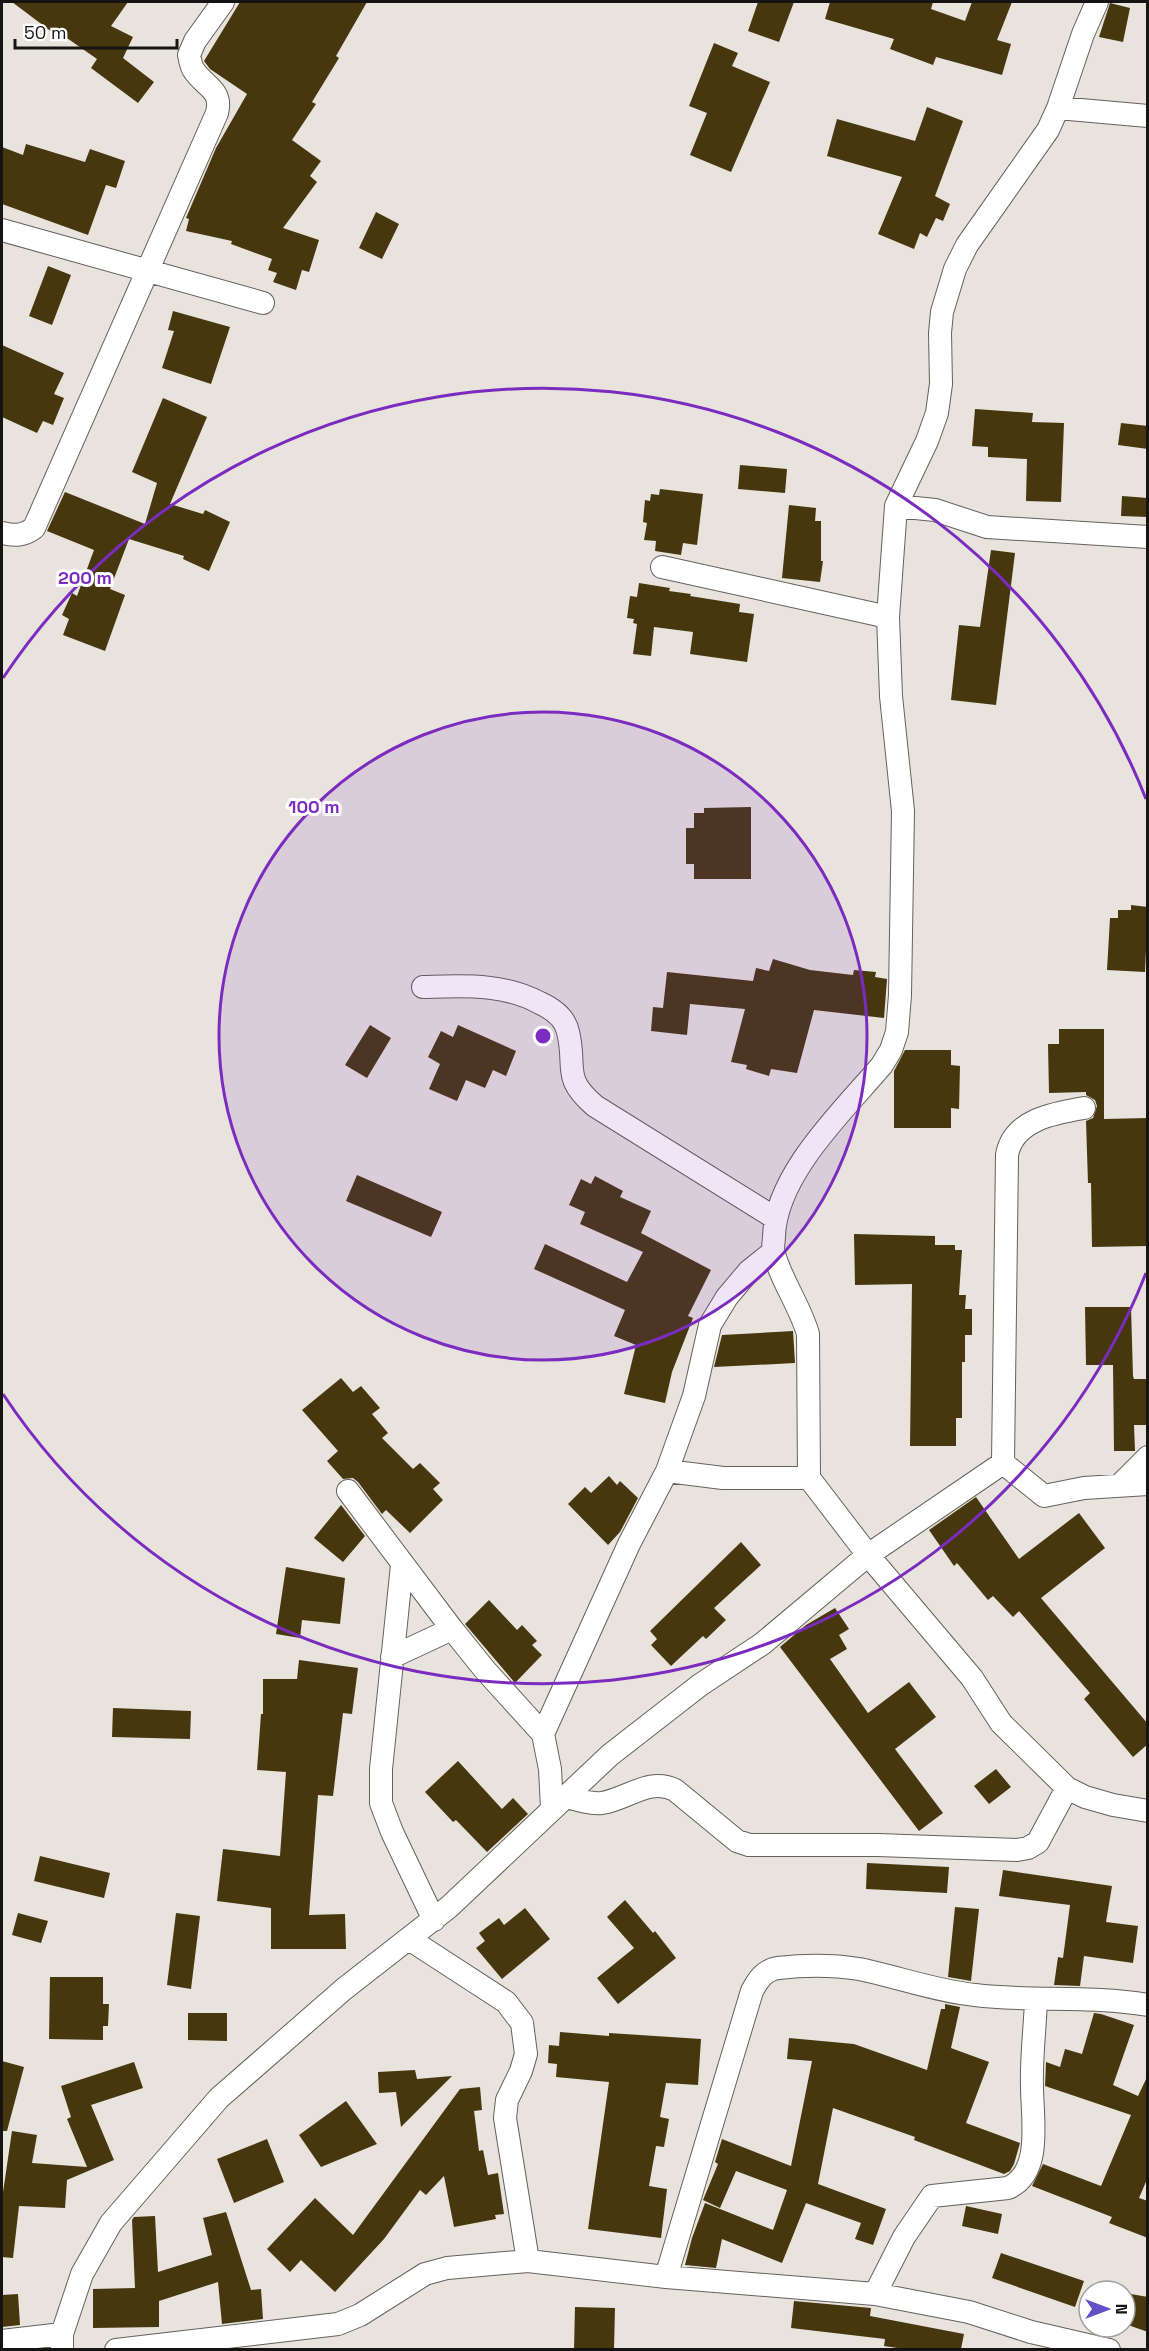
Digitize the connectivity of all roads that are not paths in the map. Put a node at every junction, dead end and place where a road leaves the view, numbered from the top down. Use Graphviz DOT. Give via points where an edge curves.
graph roads {
  1 [pos="223,2"];
  2 [pos="1097,2"];
  3 [pos="1058,108"];
  4 [pos="1148,116"];
  5 [pos="2,230"];
  6 [pos="147,270"];
  7 [pos="263,303"];
  8 [pos="896,506"];
  9 [pos="2,533"];
  10 [pos="1148,537"];
  11 [pos="662,567"];
  12 [pos="888,617"];
  13 [pos="423,987"];
  14 [pos="1084,1108"];
  15 [pos="775,1218"];
  16 [pos="773,1252"];
  17 [pos="1148,1457"];
  18 [pos="1003,1463"];
  19 [pos="667,1470"];
  20 [pos="809,1478"];
  21 [pos="1121,1484"];
  22 [pos="1148,1484"];
  23 [pos="348,1491"];
  24 [pos="868,1555"];
  25 [pos="402,1565"];
  26 [pos="452,1629"];
  27 [pos="392,1657"];
  28 [pos="543,1734"];
  29 [pos="1067,1788"];
  30 [pos="559,1802"];
  31 [pos="1148,1811"];
  32 [pos="434,1920"];
  33 [pos="409,1939"];
  34 [pos="1036,2000"];
  35 [pos="1148,2005"];
  36 [pos="528,2261"];
  37 [pos="666,2277"];
  38 [pos="875,2294"];
  39 [pos="2,2341"];
  40 [pos="62,2342"];
  41 [pos="117,2349"];
  42 [pos="1109,2349"];
  1 -- 6 [label="street" via="189,56 193,69 217,95 217,113"];
  2 -- 3 [label="street"];
  3 -- 4 [label="street"];
  3 -- 8 [label="street" via="1048,130 967,245 955,269 942,312 937,413"];
  5 -- 6 [label="street"];
  6 -- 7 [label="street"];
  6 -- 9 [label="street" via="34,528 16,536"];
  8 -- 10 [label="street" via="935,510 987,528"];
  8 -- 12 [label="street"];
  11 -- 12 [label="street"];
  12 -- 15 [label="street" via="891,696 903,811 897,1032 882,1065 800,1163"];
  13 -- 15 [label="street" via="501,988 548,1007 562,1017 568,1032 570,1064 583,1095"];
  14 -- 18 [label="street" via="1032,1122 1009,1144"];
  15 -- 16 [label="street"];
  16 -- 19 [label="street" via="749,1271 710,1325 694,1396"];
  16 -- 20 [label="street" via="808,1334"];
  17 -- 21 [label="street"];
  18 -- 21 [label="street" via="1044,1496"];
  18 -- 24 [label="street"];
  19 -- 20 [label="street" via="723,1478"];
  19 -- 28 [label="street"];
  20 -- 24 [label="street"];
  21 -- 22 [label="street"];
  23 -- 25 [label="street"];
  24 -- 29 [label="street" via="972,1678 1001,1723"];
  24 -- 30 [label="street" via="762,1644 691,1692 610,1755"];
  25 -- 26 [label="street"];
  25 -- 27 [label="street"];
  26 -- 27 [label="street"];
  26 -- 28 [label="street"];
  27 -- 32 [label="street" via="381,1803"];
  28 -- 30 [label="street"];
  29 -- 30 [label="street" via="1038,1842 1017,1850 749,1845 737,1841 667,1786 649,1787 606,1802"];
  29 -- 31 [label="street" via="1113,1805"];
  30 -- 32 [label="street"];
  32 -- 33 [label="street"];
  33 -- 36 [label="street" via="506,2002 522,2023 526,2054 507,2100 505,2118"];
  33 -- 40 [label="street" via="344,1989 219,2098 153,2173 111,2223 82,2274"];
  34 -- 35 [label="street" via="1095,1999"];
  34 -- 37 [label="street" via="944,1991 857,1969 775,1969 759,1978 724,2079"];
  34 -- 38 [label="street" via="1032,2087 1035,2138 1025,2175 1008,2188 932,2196 904,2237"];
  36 -- 37 [label="street"];
  36 -- 41 [label="street" via="447,2268 425,2274 360,2315 338,2324"];
  37 -- 38 [label="street"];
  38 -- 42 [label="street" via="969,2312 1031,2332"];
  39 -- 40 [label="street"];
}
